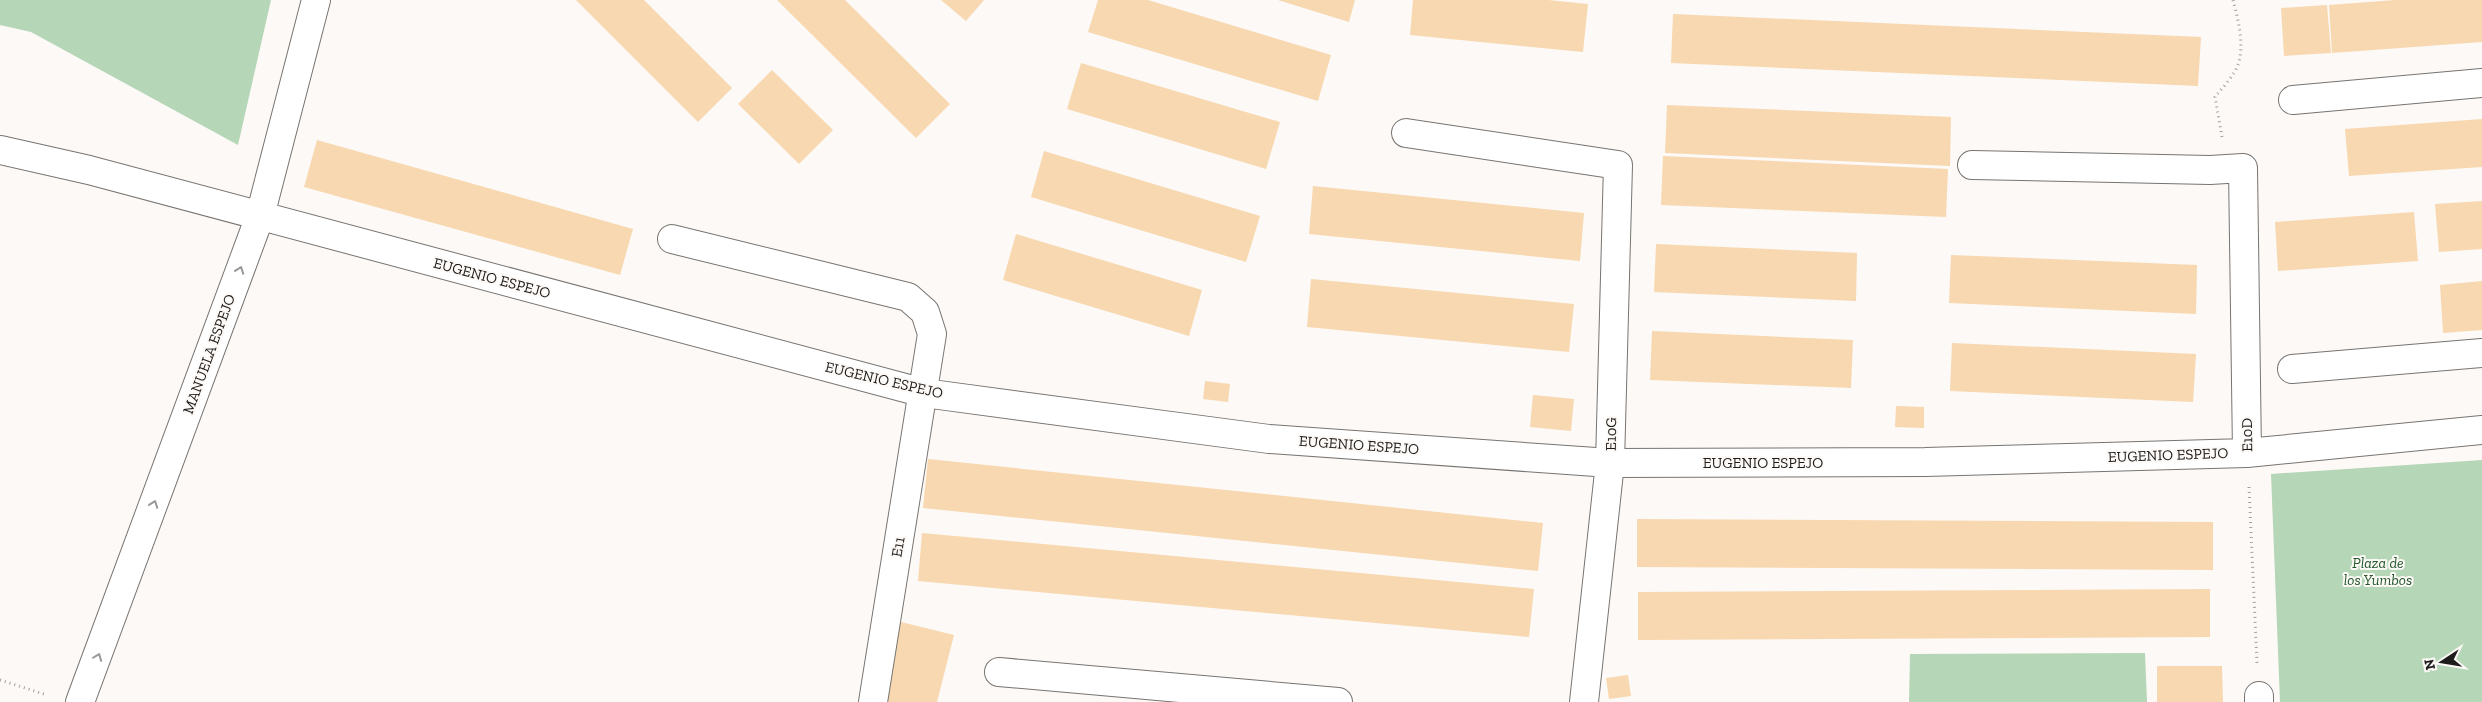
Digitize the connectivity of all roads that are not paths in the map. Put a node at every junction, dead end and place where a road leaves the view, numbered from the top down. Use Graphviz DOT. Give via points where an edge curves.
graph roads {
  1 [pos="316,0"];
  2 [pos="2482,83"];
  3 [pos="2293,100"];
  4 [pos="1406,133"];
  5 [pos="0,150"];
  6 [pos="1972,165"];
  7 [pos="260,216"];
  8 [pos="672,239"];
  9 [pos="2482,353"];
  10 [pos="2292,369"];
  11 [pos="924,393"];
  12 [pos="2482,430"];
  13 [pos="2247,453"];
  14 [pos="1610,463"];
  15 [pos="999,672"];
  16 [pos="80,702"];
  17 [pos="873,702"];
  18 [pos="1338,702"];
  19 [pos="1584,702"];
  1 -- 7 [label="street, MANUELA ESPEJO"];
  2 -- 3 [label="street"];
  4 -- 14 [label="street, E10G" via="1618,165"];
  5 -- 7 [label="street, EUGENIO ESPEJO" via="89,170"];
  6 -- 13 [label="street, E10D" via="2232,169"];
  7 -- 11 [label="street, EUGENIO ESPEJO"];
  16 -- 7 [label="street, MANUELA ESPEJO, one-way"];
  8 -- 11 [label="street, E11" via="908,297 926,312 932,334"];
  9 -- 10 [label="street"];
  11 -- 14 [label="street, EUGENIO ESPEJO" via="1269,439"];
  11 -- 17 [label="street, E11"];
  12 -- 13 [label="street, EUGENIO ESPEJO"];
  13 -- 14 [label="street, EUGENIO ESPEJO" via="1925,462"];
  14 -- 19 [label="street, E10G"];
  15 -- 18 [label="street"];
}
